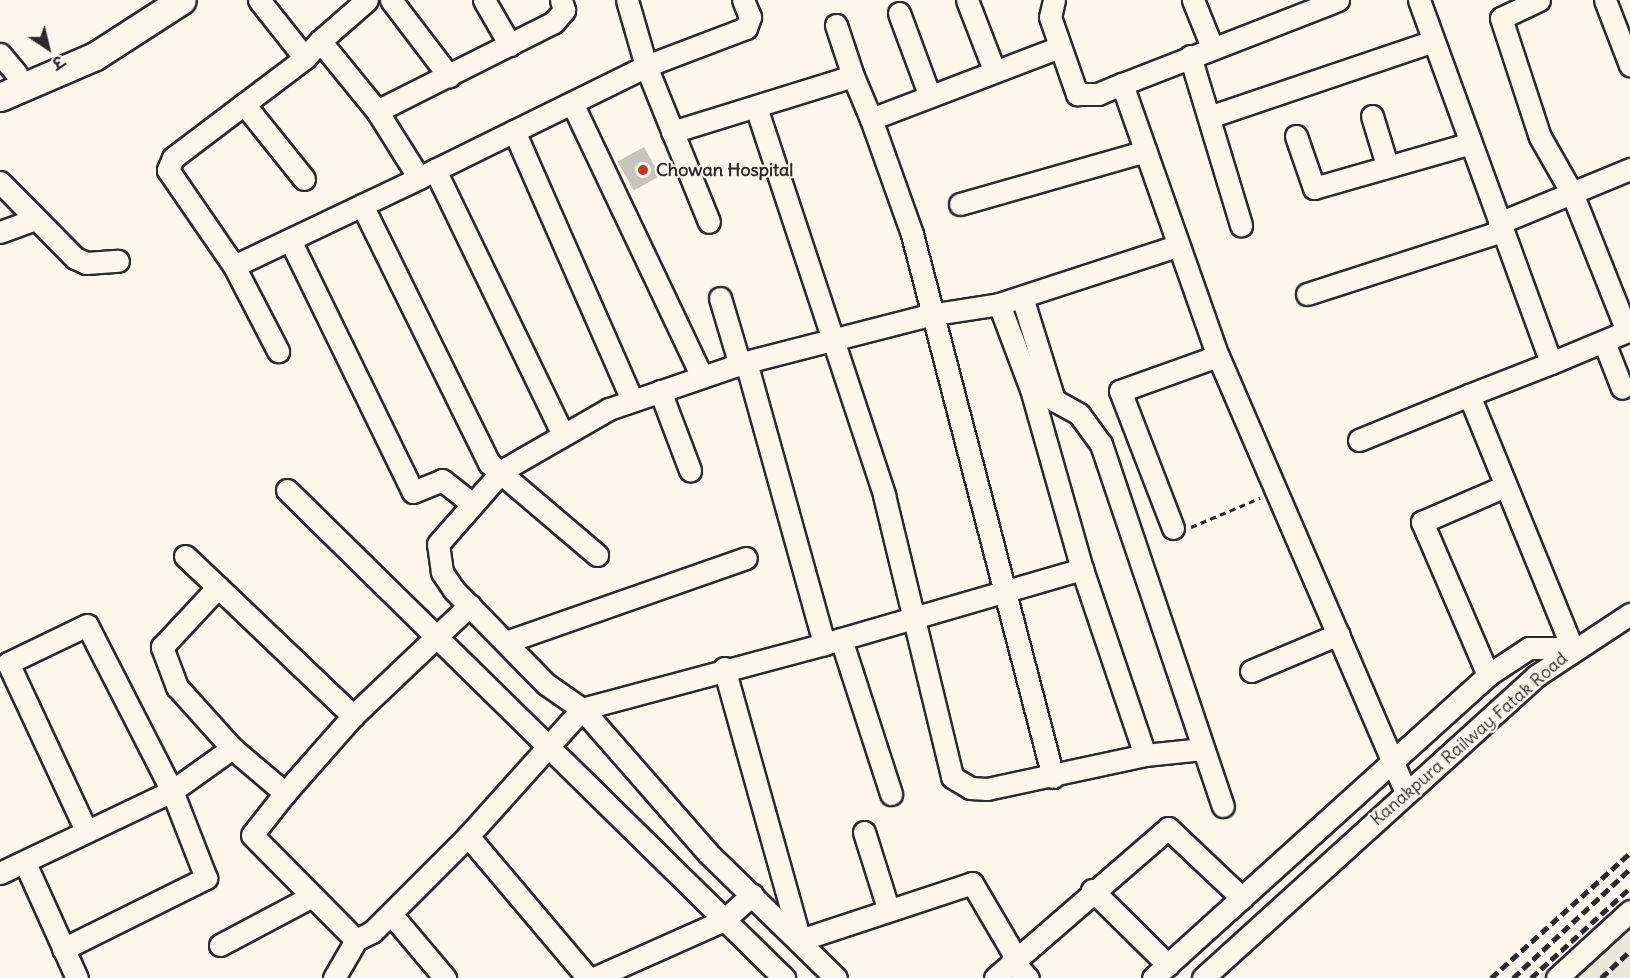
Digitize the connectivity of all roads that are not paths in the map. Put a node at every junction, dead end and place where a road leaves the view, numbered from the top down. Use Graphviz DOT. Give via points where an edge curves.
graph roads {
  1 [pos="153,0"];
  2 [pos="182,0"];
  3 [pos="259,0"];
  4 [pos="367,0"];
  5 [pos="391,0"];
  6 [pos="484,0"];
  7 [pos="561,0"];
  8 [pos="627,0"];
  9 [pos="743,0"];
  10 [pos="967,0"];
  11 [pos="1054,0"];
  12 [pos="1193,0"];
  13 [pos="1338,0"];
  14 [pos="1419,0"];
  15 [pos="1539,0"];
  16 [pos="1605,0"];
  17 [pos="899,13"];
  18 [pos="836,25"];
  19 [pos="1433,40"];
  20 [pos="320,41"];
  21 [pos="510,45"];
  22 [pos="1060,47"];
  23 [pos="1212,47"];
  24 [pos="1190,57"];
  25 [pos="305,58"];
  26 [pos="1630,65"];
  27 [pos="646,66"];
  28 [pos="5,68"];
  29 [pos="994,70"];
  30 [pos="448,76"];
  31 [pos="853,76"];
  32 [pos="1122,84"];
  33 [pos="929,94"];
  34 [pos="0,97"];
  35 [pos="572,103"];
  36 [pos="244,104"];
  37 [pos="756,107"];
  38 [pos="377,111"];
  39 [pos="1212,116"];
  40 [pos="1372,116"];
  41 [pos="871,119"];
  42 [pos="514,131"];
  43 [pos="672,132"];
  44 [pos="1296,136"];
  45 [pos="1471,144"];
  46 [pos="1146,152"];
  47 [pos="1387,165"];
  48 [pos="1630,169"];
  49 [pos="427,174"];
  50 [pos="304,179"];
  51 [pos="0,182"];
  52 [pos="1572,193"];
  53 [pos="960,204"];
  54 [pos="362,205"];
  55 [pos="36,219"];
  56 [pos="709,222"];
  57 [pos="1241,225"];
  58 [pos="1500,227"];
  59 [pos="0,232"];
  60 [pos="290,240"];
  61 [pos="1176,246"];
  62 [pos="118,261"];
  63 [pos="234,266"];
  64 [pos="1307,294"];
  65 [pos="720,297"];
  66 [pos="1022,297"];
  67 [pos="999,304"];
  68 [pos="929,315"];
  69 [pos="1628,331"];
  70 [pos="834,340"];
  71 [pos="1604,342"];
  72 [pos="278,351"];
  73 [pos="1218,356"];
  74 [pos="1551,363"];
  75 [pos="743,364"];
  76 [pos="702,377"];
  77 [pos="1622,388"];
  78 [pos="660,391"];
  79 [pos="1470,395"];
  80 [pos="632,400"];
  81 [pos="563,435"];
  82 [pos="1359,440"];
  83 [pos="690,470"];
  84 [pos="500,472"];
  85 [pos="1503,487"];
  86 [pos="287,490"];
  87 [pos="470,502"];
  88 [pos="1173,528"];
  89 [pos="597,555"];
  90 [pos="185,556"];
  91 [pos="746,558"];
  92 [pos="1082,569"];
  93 [pos="218,587"];
  94 [pos="1002,594"];
  95 [pos="470,605"];
  96 [pos="1630,614"];
  97 [pos="910,619"];
  98 [pos="1339,634"];
  99 [pos="436,639"];
  100 [pos="833,641"];
  101 [pos="506,642"];
  102 [pos="1572,648"];
  103 [pos="724,668"];
  104 [pos="1251,671"];
  105 [pos="1488,675"];
  106 [pos="582,709"];
  107 [pos="353,716"];
  108 [pos="552,746"];
  109 [pos="232,748"];
  110 [pos="1203,749"];
  111 [pos="1145,754"];
  112 [pos="1390,762"];
  113 [pos="1053,777"];
  114 [pos="172,791"];
  115 [pos="1406,792"];
  116 [pos="285,794"];
  117 [pos="891,794"];
  118 [pos="1223,806"];
  119 [pos="86,830"];
  120 [pos="864,832"];
  121 [pos="468,836"];
  122 [pos="7,867"];
  123 [pos="1092,890"];
  124 [pos="752,895"];
  125 [pos="312,896"];
  126 [pos="1242,898"];
  127 [pos="888,908"];
  128 [pos="1630,911"];
  129 [pos="391,914"];
  130 [pos="724,920"];
  131 [pos="356,940"];
  132 [pos="800,940"];
  133 [pos="220,945"];
  134 [pos="63,949"];
  135 [pos="1009,968"];
  136 [pos="1160,971"];
  137 [pos="619,973"];
  138 [pos="77,978"];
  139 [pos="334,978"];
  140 [pos="446,978"];
  141 [pos="588,978"];
  142 [pos="594,978"];
  143 [pos="784,978"];
  144 [pos="836,978"];
  145 [pos="1028,978"];
  146 [pos="1203,978"];
  147 [pos="1557,978"];
  1 -- 28 [label="main road"];
  2 -- 34 [label="main road" via="95,56"];
  3 -- 25 [label="street"];
  4 -- 20 [label="street"];
  5 -- 30 [label="street"];
  6 -- 21 [label="street"];
  7 -- 21 [label="street" via="564,10 554,22"];
  8 -- 27 [label="street"];
  9 -- 27 [label="street" via="750,17 746,28"];
  10 -- 29 [label="street"];
  11 -- 22 [label="street" via="1050,17"];
  12 -- 23 [label="street"];
  13 -- 23 [label="street"];
  14 -- 19 [label="street"];
  15 -- 52 [label="street" via="1501,18 1540,137"];
  16 -- 26 [label="street"];
  17 -- 33 [label="street"];
  18 -- 31 [label="street"];
  19 -- 39 [label="street"];
  19 -- 45 [label="street"];
  20 -- 25 [label="street"];
  20 -- 38 [label="street"];
  21 -- 30 [label="street"];
  22 -- 29 [label="street"];
  22 -- 32 [label="street" via="1077,93 1098,94"];
  23 -- 24 [label="street"];
  24 -- 32 [label="street"];
  24 -- 39 [label="street"];
  25 -- 36 [label="street"];
  27 -- 35 [label="street"];
  27 -- 43 [label="street"];
  29 -- 33 [label="street"];
  30 -- 38 [label="street"];
  31 -- 37 [label="street"];
  31 -- 41 [label="street"];
  32 -- 46 [label="street"];
  33 -- 41 [label="street"];
  35 -- 42 [label="street"];
  35 -- 76 [label="street"];
  36 -- 50 [label="street"];
  36 -- 63 [label="street" via="173,158 168,170"];
  37 -- 43 [label="street"];
  37 -- 70 [label="street"];
  38 -- 49 [label="street"];
  39 -- 57 [label="street"];
  40 -- 47 [label="street"];
  41 -- 68 [label="street" via="901,197"];
  42 -- 49 [label="street"];
  42 -- 80 [label="street"];
  43 -- 56 [label="street"];
  44 -- 47 [label="street" via="1314,188"];
  45 -- 47 [label="street"];
  45 -- 58 [label="street"];
  46 -- 53 [label="street"];
  46 -- 61 [label="street"];
  48 -- 52 [label="street"];
  49 -- 54 [label="street"];
  49 -- 81 [label="street"];
  51 -- 55 [label="street"];
  52 -- 58 [label="street"];
  52 -- 69 [label="street"];
  54 -- 60 [label="street"];
  54 -- 84 [label="street" via="478,443"];
  55 -- 59 [label="street"];
  55 -- 62 [label="street" via="86,263"];
  58 -- 64 [label="street"];
  58 -- 74 [label="street"];
  60 -- 63 [label="street"];
  60 -- 87 [label="street" via="413,492 441,480"];
  61 -- 66 [label="street"];
  61 -- 73 [label="street"];
  63 -- 72 [label="street"];
  65 -- 75 [label="street"];
  66 -- 67 [label="street"];
  66 -- 110 [label="street" via="1054,400 1079,414 1101,444"];
  67 -- 68 [label="street"];
  67 -- 92 [label="street" via="1031,389"];
  68 -- 70 [label="street"];
  68 -- 94 [label="street"];
  69 -- 71 [label="street"];
  70 -- 75 [label="street"];
  70 -- 97 [label="street" via="885,495"];
  71 -- 74 [label="street"];
  71 -- 77 [label="street"];
  73 -- 88 [label="street" via="1120,391"];
  73 -- 98 [label="street"];
  74 -- 79 [label="street"];
  75 -- 76 [label="street"];
  75 -- 100 [label="street"];
  76 -- 78 [label="street"];
  78 -- 80 [label="street"];
  78 -- 83 [label="street"];
  79 -- 82 [label="street"];
  79 -- 85 [label="street"];
  80 -- 81 [label="street"];
  81 -- 84 [label="street"];
  84 -- 87 [label="street"];
  84 -- 89 [label="street"];
  85 -- 102 [label="street"];
  85 -- 105 [label="street" via="1422,522"];
  86 -- 99 [label="street"];
  87 -- 95 [label="street" via="445,531 437,557 442,572"];
  90 -- 93 [label="street"];
  91 -- 101 [label="street"];
  92 -- 94 [label="street"];
  92 -- 111 [label="street"];
  93 -- 107 [label="street"];
  93 -- 109 [label="street" via="162,647 177,687"];
  94 -- 97 [label="street"];
  94 -- 113 [label="street"];
  95 -- 99 [label="street"];
  95 -- 101 [label="street"];
  96 -- 102 [label="street"];
  97 -- 100 [label="street"];
  97 -- 113 [label="street" via="952,777 970,788 987,789"];
  98 -- 104 [label="street"];
  98 -- 112 [label="street"];
  99 -- 107 [label="street"];
  99 -- 108 [label="street"];
  100 -- 103 [label="street"];
  100 -- 117 [label="street"];
  101 -- 106 [label="street" via="546,684"];
  102 -- 105 [label="street, Kanakpura Railway Fatak Road" via="1529,648"];
  102 -- 115 [label="street, Kanakpura Railway Fatak Road"];
  103 -- 106 [label="street"];
  103 -- 132 [label="street"];
  105 -- 112 [label="street, Kanakpura Railway Fatak Road"];
  106 -- 108 [label="street"];
  106 -- 124 [label="street"];
  107 -- 116 [label="street"];
  108 -- 121 [label="street"];
  108 -- 130 [label="street"];
  109 -- 114 [label="street"];
  109 -- 116 [label="street"];
  110 -- 111 [label="street"];
  110 -- 118 [label="street"];
  111 -- 113 [label="street"];
  112 -- 115 [label="street"];
  112 -- 126 [label="street, Kanakpura Railway Fatak Road"];
  114 -- 119 [label="street"];
  114 -- 119 [label="street" via="87,625 8,663"];
  114 -- 134 [label="street" via="206,878"];
  115 -- 146 [label="street, Kanakpura Railway Fatak Road"];
  116 -- 125 [label="street" via="252,836"];
  119 -- 122 [label="street"];
  120 -- 127 [label="street"];
  121 -- 129 [label="street"];
  121 -- 141 [label="street"];
  122 -- 134 [label="street"];
  123 -- 126 [label="street" via="1168,828"];
  123 -- 135 [label="street"];
  123 -- 136 [label="street"];
  124 -- 130 [label="street"];
  124 -- 132 [label="street"];
  125 -- 131 [label="street"];
  125 -- 133 [label="street"];
  126 -- 136 [label="street, Kanakpura Railway Fatak Road"];
  127 -- 132 [label="street"];
  127 -- 135 [label="street" via="972,883"];
  128 -- 147 [label="street"];
  129 -- 131 [label="street"];
  129 -- 140 [label="street"];
  130 -- 137 [label="street"];
  130 -- 143 [label="street"];
  131 -- 139 [label="street"];
  132 -- 144 [label="street"];
  134 -- 138 [label="street"];
  135 -- 145 [label="street"];
  137 -- 142 [label="street"];
}
